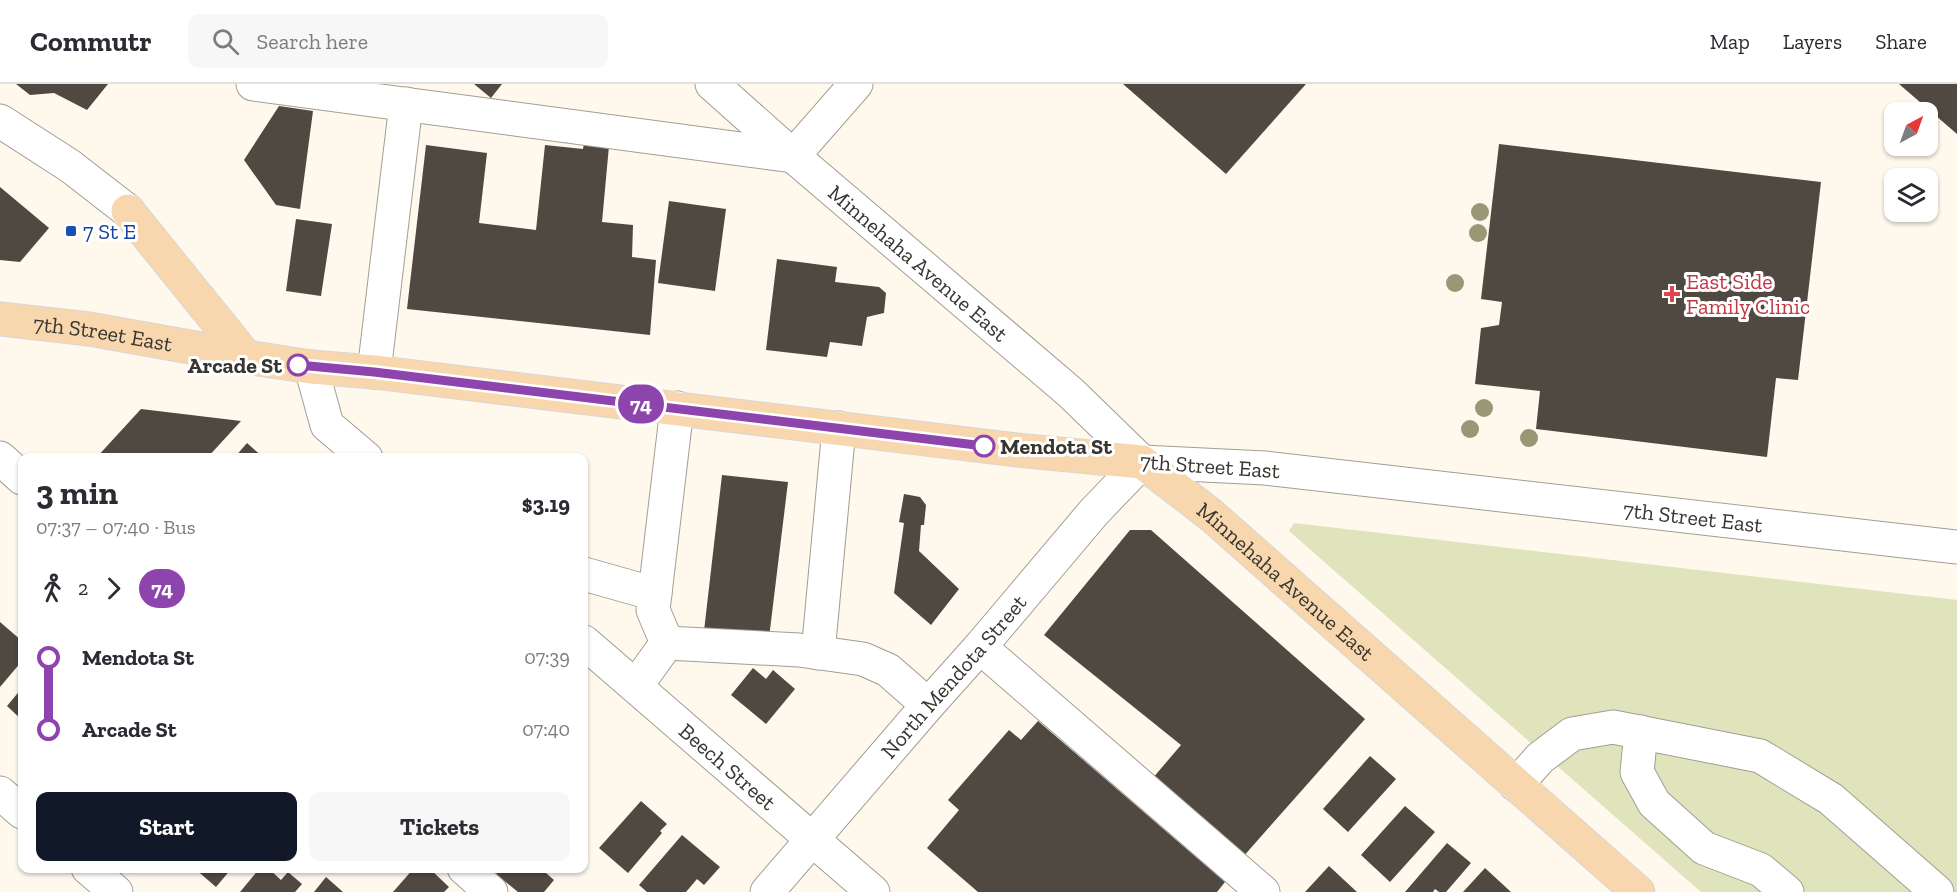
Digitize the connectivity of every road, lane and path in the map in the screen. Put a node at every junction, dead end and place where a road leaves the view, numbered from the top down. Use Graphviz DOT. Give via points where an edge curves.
graph roads {
  1 [pos="253,84"];
  2 [pos="712,84"];
  3 [pos="856,84"];
  4 [pos="406,104"];
  5 [pos="0,121"];
  6 [pos="794,156"];
  7 [pos="128,211"];
  8 [pos="0,319"];
  9 [pos="246,357"];
  10 [pos="310,367"];
  11 [pos="374,372"];
  12 [pos="677,408"];
  13 [pos="839,428"];
  14 [pos="360,453"];
  15 [pos="0,458"];
  16 [pos="1142,462"];
  17 [pos="18,474"];
  18 [pos="1957,547"];
  19 [pos="588,575"];
  20 [pos="655,594"];
  21 [pos="667,643"];
  22 [pos="588,645"];
  23 [pos="980,647"];
  24 [pos="818,653"];
  25 [pos="636,686"];
  26 [pos="928,705"];
  27 [pos="1641,732"];
  28 [pos="1516,784"];
  29 [pos="0,793"];
  30 [pos="18,809"];
  31 [pos="812,839"];
  32 [pos="94,873"];
  33 [pos="470,873"];
  34 [pos="116,892"];
  35 [pos="491,892"];
  36 [pos="767,892"];
  37 [pos="873,892"];
  38 [pos="1263,892"];
  39 [pos="1638,892"];
  40 [pos="1787,892"];
  41 [pos="1937,892"];
  1 -- 4 [label="street"];
  2 -- 6 [label="street, Minnehaha Avenue East"];
  3 -- 6 [label="street"];
  4 -- 6 [label="street"];
  4 -- 11 [label="street"];
  5 -- 7 [label="street" via="70,166"];
  6 -- 16 [label="street, Minnehaha Avenue East" via="1071,393"];
  7 -- 9 [label="main road"];
  8 -- 9 [label="main road, 7th Street East" via="89,329"];
  9 -- 10 [label="main road, 7th Street East"];
  10 -- 11 [label="main road, 7th Street East"];
  10 -- 14 [label="street" via="327,424"];
  11 -- 12 [label="main road, 7th Street East"];
  12 -- 13 [label="main road, 7th Street East"];
  12 -- 20 [label="street"];
  13 -- 16 [label="main road, 7th Street East"];
  13 -- 24 [label="street"];
  15 -- 17 [label="street"];
  16 -- 18 [label="street, 7th Street East" via="1265,468"];
  16 -- 23 [label="street, North Mendota Street" via="1094,512"];
  16 -- 28 [label="main road, Minnehaha Avenue East" via="1211,515"];
  19 -- 20 [label="street"];
  20 -- 21 [label="street" via="653,610"];
  21 -- 24 [label="street"];
  21 -- 25 [label="street"];
  22 -- 25 [label="street, Beech Street"];
  23 -- 26 [label="street, North Mendota Street"];
  23 -- 38 [label="street"];
  24 -- 26 [label="street" via="863,659 888,670"];
  25 -- 31 [label="street, Beech Street"];
  26 -- 31 [label="street, North Mendota Street"];
  27 -- 28 [label="street" via="1613,727 1572,734 1540,758"];
  27 -- 40 [label="street" via="1637,772 1654,802 1704,848 1761,870"];
  27 -- 41 [label="street" via="1760,756 1831,799"];
  28 -- 39 [label="main road, Minnehaha Avenue East"];
  29 -- 30 [label="street"];
  31 -- 36 [label="street, North Mendota Street"];
  31 -- 37 [label="street, Beech Street"];
  32 -- 34 [label="street"];
  33 -- 35 [label="street"];
}
